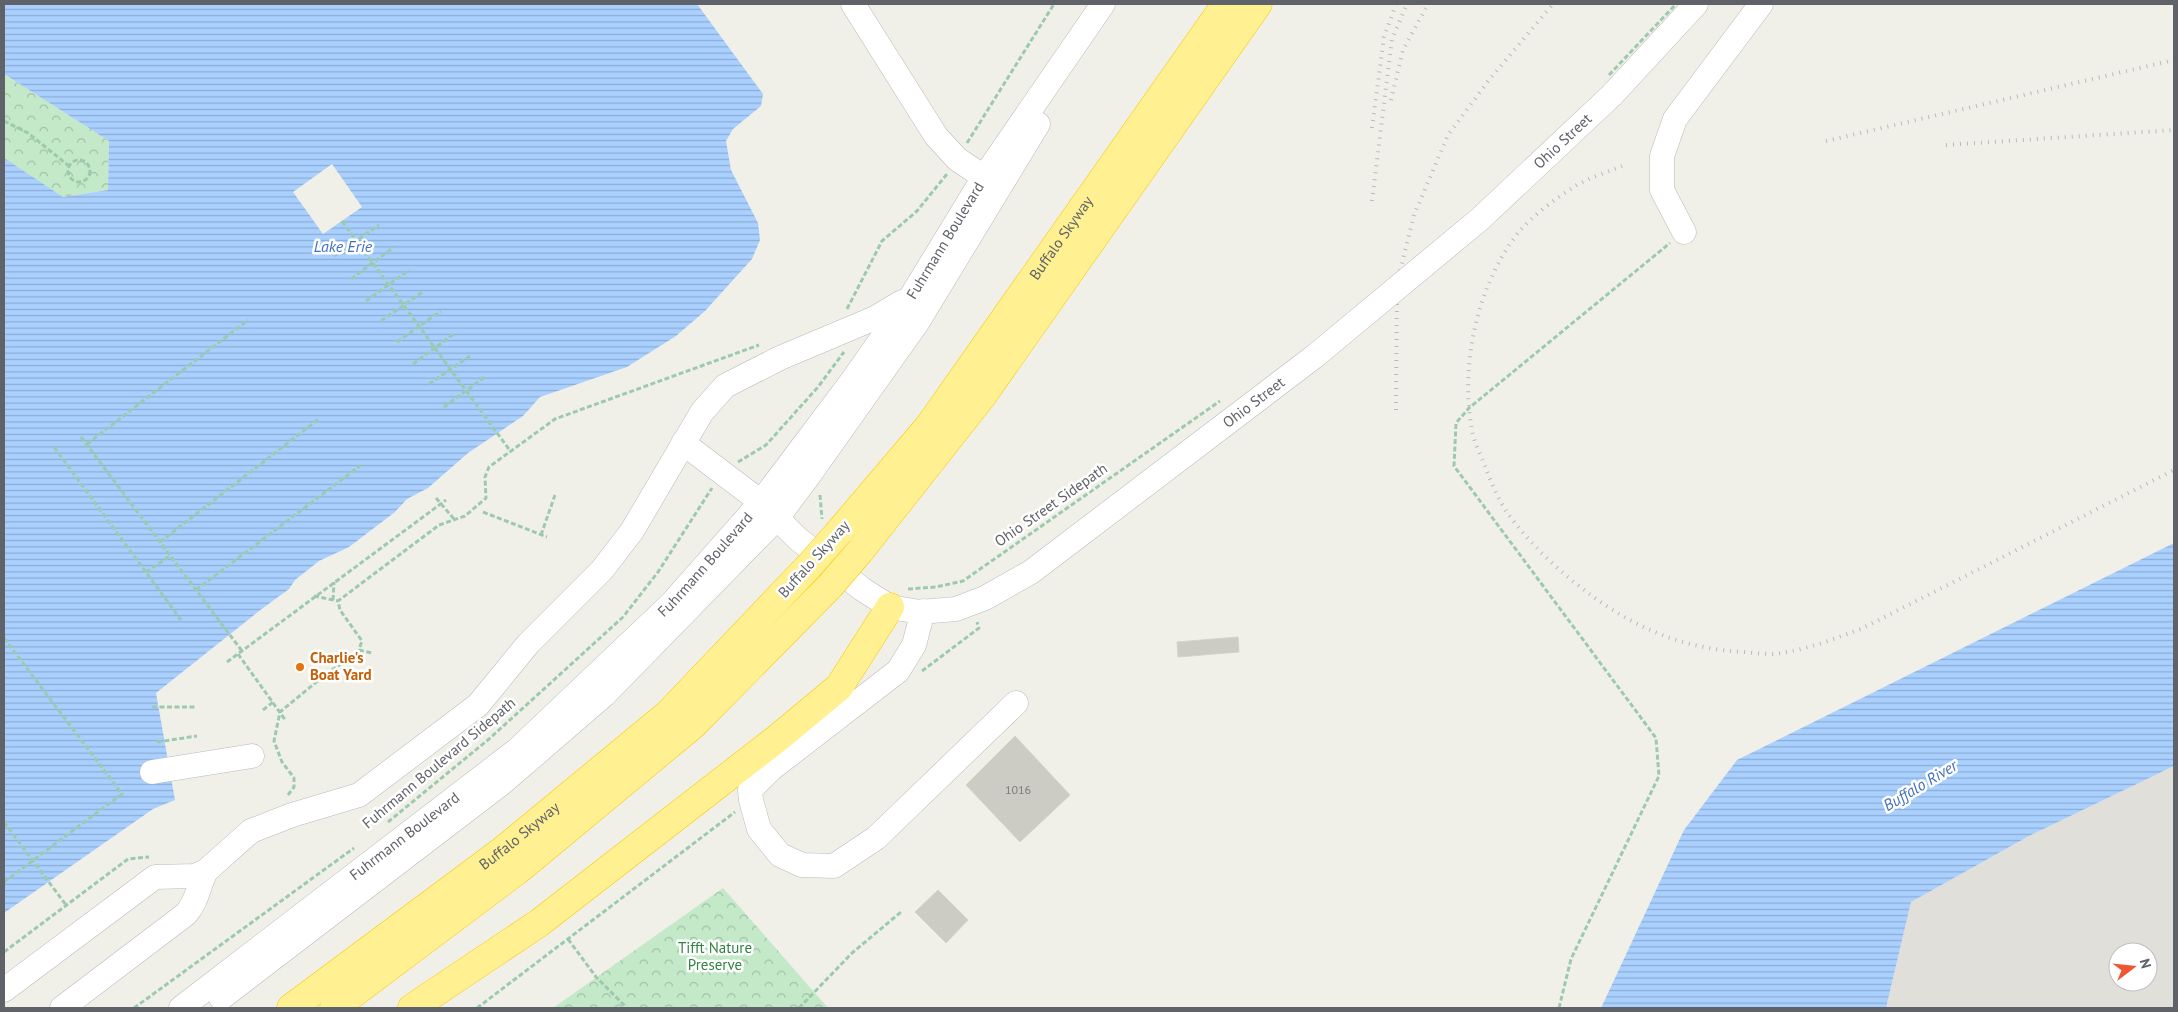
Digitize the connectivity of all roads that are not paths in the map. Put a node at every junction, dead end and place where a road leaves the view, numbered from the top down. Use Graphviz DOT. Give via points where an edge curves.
graph roads {
  1 [pos="853,4"];
  2 [pos="1103,4"];
  3 [pos="1122,4"];
  4 [pos="1696,4"];
  5 [pos="1762,4"];
  6 [pos="1244,9"];
  7 [pos="991,183"];
  8 [pos="1684,232"];
  9 [pos="913,292"];
  10 [pos="683,443"];
  11 [pos="769,510"];
  12 [pos="898,598"];
  13 [pos="923,611"];
  14 [pos="1016,703"];
  15 [pos="252,756"];
  16 [pos="152,772"];
  17 [pos="206,871"];
  18 [pos="4,990"];
  19 [pos="62,1008"];
  20 [pos="181,1008"];
  21 [pos="208,1008"];
  22 [pos="291,1008"];
  23 [pos="334,1008"];
  24 [pos="412,1008"];
  1 -- 7 [label="street" via="936,136 957,159"];
  2 -- 7 [label="street, Fuhrmann Boulevard"];
  3 -- 7 [label="street, Fuhrmann Boulevard" via="1041,120"];
  4 -- 13 [label="street, Ohio Street, bridge" via="1612,95 1480,219 1315,356 1031,572 956,610"];
  5 -- 8 [label="street" via="1675,119 1662,156 1662,190"];
  6 -- 22 [label="highway, Buffalo Skyway, bridge" via="928,426 831,529 809,566 668,714 502,851"];
  6 -- 23 [label="highway, Buffalo Skyway, bridge" via="983,396 830,586 693,725 518,870"];
  7 -- 9 [label="street, Fuhrmann Boulevard"];
  7 -- 11 [label="street, Fuhrmann Boulevard" via="918,323 807,478"];
  9 -- 10 [label="street" via="898,306 875,318 780,358 725,386 702,412"];
  9 -- 11 [label="street, Fuhrmann Boulevard"];
  10 -- 11 [label="street, Ohio Street"];
  10 -- 17 [label="street" via="632,530 602,570 528,644 478,705 360,795 251,831"];
  11 -- 12 [label="street, Ohio Street" via="798,539 862,589"];
  11 -- 20 [label="street, Fuhrmann Boulevard" via="517,750"];
  11 -- 21 [label="street, Fuhrmann Boulevard" via="604,695 509,777"];
  12 -- 13 [label="street, Ohio Street"];
  12 -- 24 [label="highway" via="839,687 539,923"];
  13 -- 14 [label="street" via="914,645 898,671 771,769 750,790 759,829 780,855 802,865 834,866 876,838"];
  15 -- 16 [label="street"];
  17 -- 18 [label="street" via="194,876 155,877"];
  17 -- 19 [label="street" via="196,903 186,914"];
}
